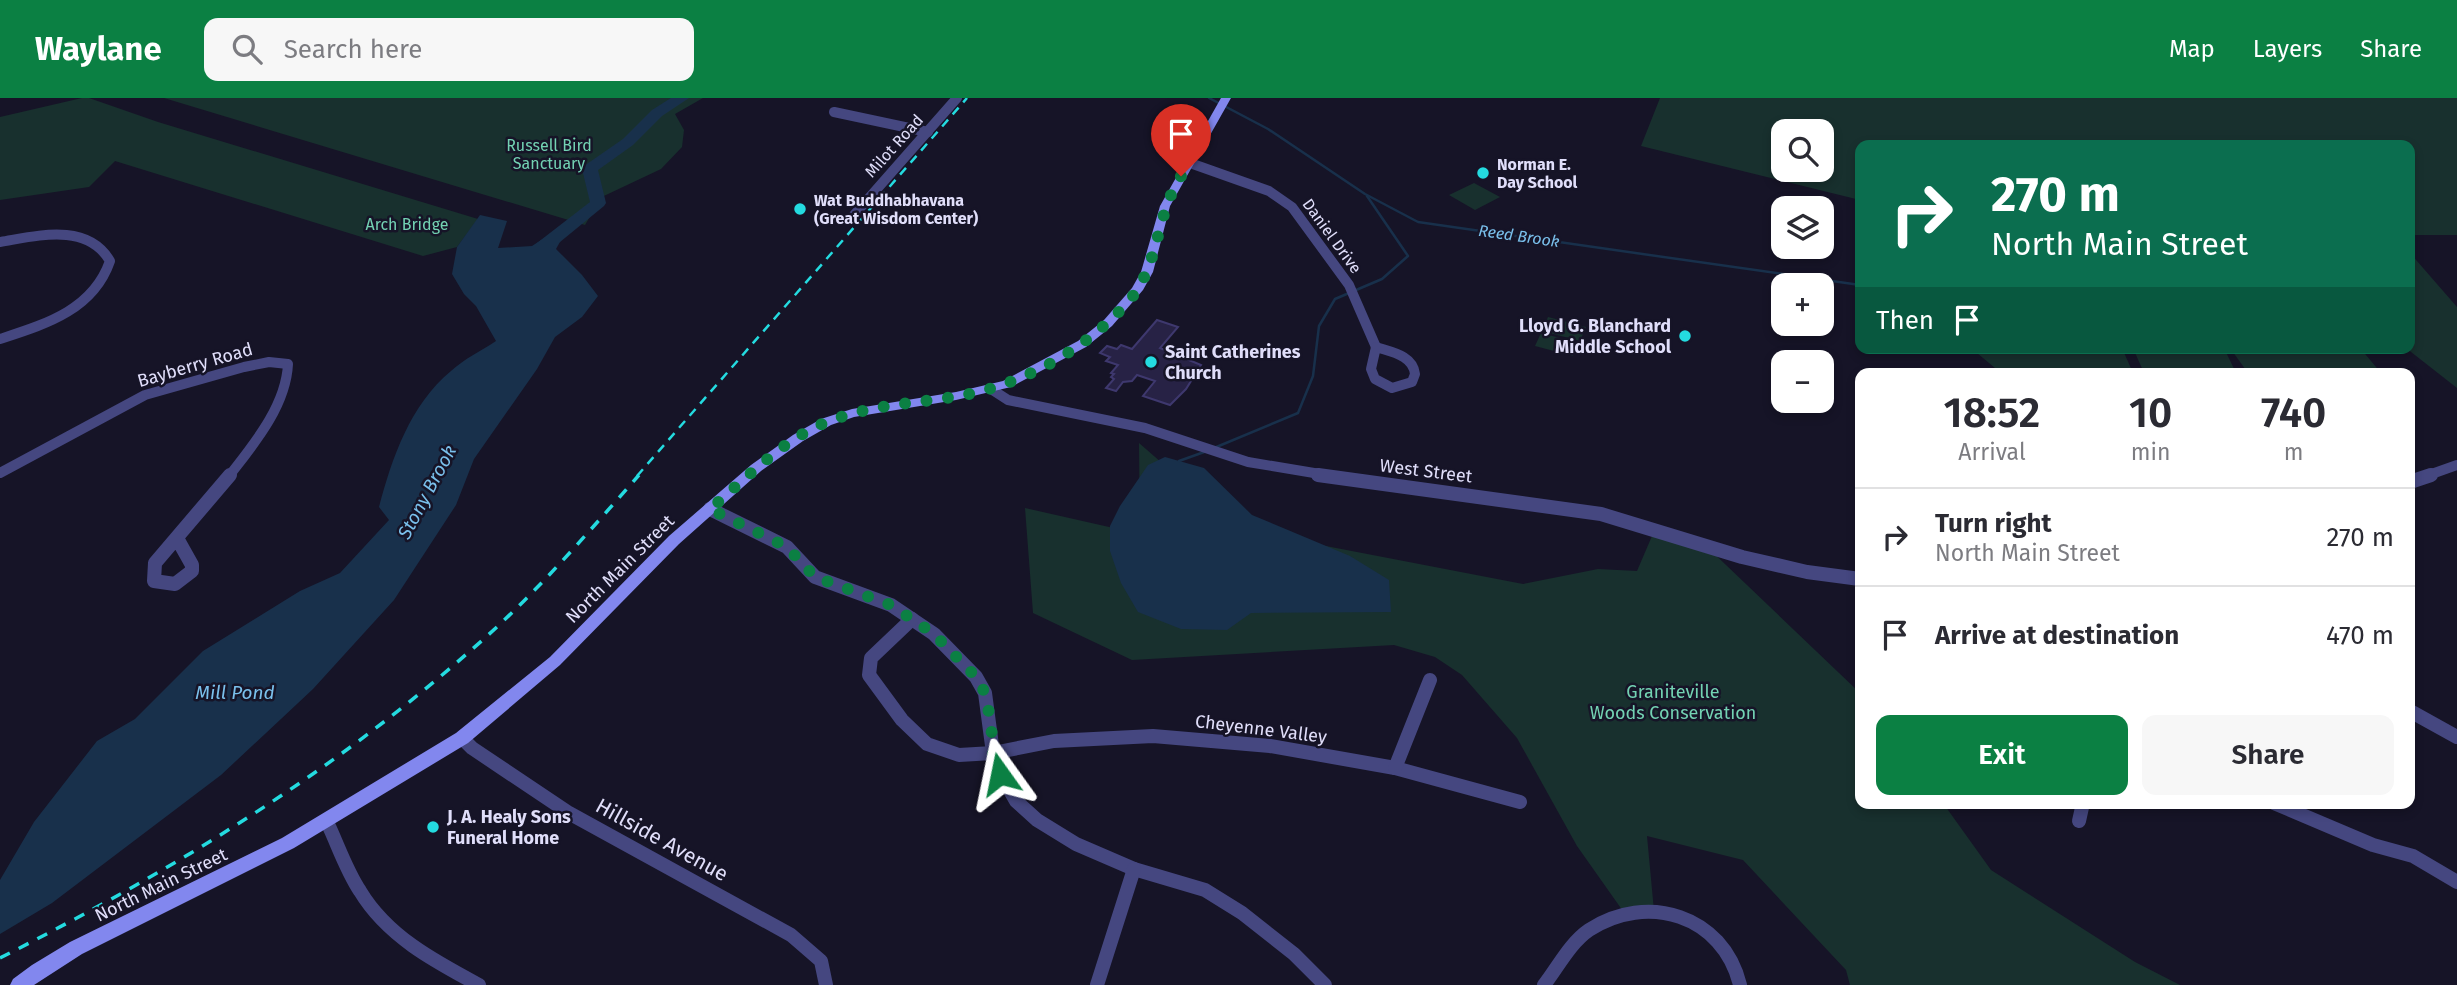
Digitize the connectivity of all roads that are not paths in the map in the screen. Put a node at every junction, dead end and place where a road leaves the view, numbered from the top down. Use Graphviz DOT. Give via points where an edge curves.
graph roads {
  1 [pos="957,98"];
  2 [pos="1224,103"];
  3 [pos="834,112"];
  4 [pos="928,132"];
  5 [pos="1190,163"];
  6 [pos="854,215"];
  7 [pos="0,242"];
  8 [pos="0,339"];
  9 [pos="1376,347"];
  10 [pos="991,389"];
  11 [pos="2457,464"];
  12 [pos="0,473"];
  13 [pos="2415,480"];
  14 [pos="710,509"];
  15 [pos="178,540"];
  16 [pos="1855,578"];
  17 [pos="912,619"];
  18 [pos="1430,681"];
  19 [pos="2415,714"];
  20 [pos="2457,737"];
  21 [pos="462,738"];
  22 [pos="993,753"];
  23 [pos="1395,768"];
  24 [pos="1520,802"];
  25 [pos="2082,809"];
  26 [pos="2288,809"];
  27 [pos="2079,821"];
  28 [pos="327,822"];
  29 [pos="1134,869"];
  30 [pos="2457,882"];
  31 [pos="19,985"];
  32 [pos="479,985"];
  33 [pos="826,985"];
  34 [pos="1097,985"];
  35 [pos="1325,985"];
  36 [pos="1545,985"];
  37 [pos="1740,985"];
  1 -- 4 [label="street, Milot Road"];
  2 -- 5 [label="main road, North Main Street"];
  3 -- 4 [label="street"];
  4 -- 6 [label="street, Milot Road"];
  5 -- 9 [label="street, Daniel Drive" via="1269,191 1292,206 1343,276"];
  5 -- 10 [label="main road, North Main Street" via="1164,206 1147,272 1130,300 1082,344"];
  7 -- 8 [label="street" via="51,236 86,238 102,246 110,261 99,285 75,307"];
  9 -- 9 [label="street, Daniel Drive" via="1408,359 1416,372 1412,382 1392,388 1379,383 1371,369"];
  10 -- 14 [label="main road, North Main Street" via="852,413 826,422 756,468"];
  10 -- 16 [label="street, West Street" via="1008,401 1145,428 1283,470 1601,514 1742,557"];
  11 -- 13 [label="street"];
  12 -- 15 [label="street, Bayberry Road" via="145,396 244,367 268,362 288,365 285,387 256,442"];
  14 -- 17 [label="street" via="787,547 815,577 891,605"];
  14 -- 21 [label="main road, North Main Street" via="664,549 555,661"];
  17 -- 22 [label="street" via="934,634 976,677 985,693"];
  17 -- 22 [label="street, Cheyenne Valley" via="871,658 869,675 902,720 927,744 959,755"];
  18 -- 23 [label="street"];
  19 -- 20 [label="street"];
  21 -- 28 [label="main road, North Main Street"];
  21 -- 33 [label="street, Hillside Avenue" via="569,813 790,934 824,963"];
  22 -- 23 [label="street, Cheyenne Valley" via="1054,741 1153,736 1270,746"];
  22 -- 29 [label="street" via="1016,801 1037,820 1076,844"];
  23 -- 24 [label="street, Cheyenne Valley"];
  25 -- 27 [label="street"];
  26 -- 30 [label="street" via="2373,845 2413,856"];
  28 -- 31 [label="main road, North Main Street" via="76,948"];
  28 -- 32 [label="street" via="365,900 377,914 431,959"];
  29 -- 34 [label="street"];
  29 -- 35 [label="street" via="1205,890 1242,912"];
  36 -- 37 [label="street" via="1587,932 1625,914 1654,911 1683,915 1710,932 1732,959"];
}
